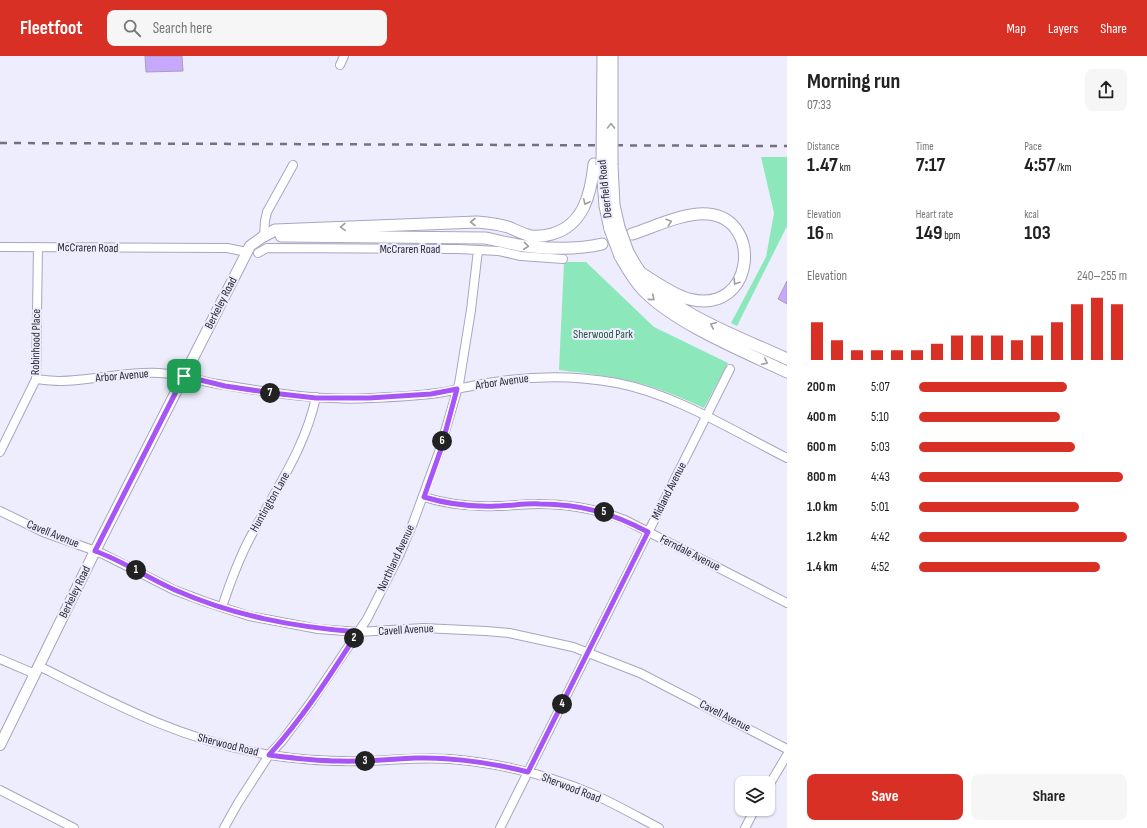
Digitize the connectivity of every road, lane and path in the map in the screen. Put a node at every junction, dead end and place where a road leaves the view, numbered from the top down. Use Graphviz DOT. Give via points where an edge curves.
graph roads {
  1 [pos="344,56"];
  2 [pos="603,56"];
  3 [pos="612,56"];
  4 [pos="340,65"];
  5 [pos="293,165"];
  6 [pos="602,165"];
  7 [pos="632,234"];
  8 [pos="264,236"];
  9 [pos="602,244"];
  10 [pos="0,247"];
  11 [pos="38,247"];
  12 [pos="478,250"];
  13 [pos="247,252"];
  14 [pos="258,253"];
  15 [pos="624,254"];
  16 [pos="563,259"];
  17 [pos="641,273"];
  18 [pos="787,359"];
  19 [pos="730,369"];
  20 [pos="787,372"];
  21 [pos="184,376"];
  22 [pos="36,379"];
  23 [pos="457,389"];
  24 [pos="316,398"];
  25 [pos="706,417"];
  26 [pos="0,452"];
  27 [pos="787,458"];
  28 [pos="424,497"];
  29 [pos="0,511"];
  30 [pos="648,532"];
  31 [pos="95,551"];
  32 [pos="787,603"];
  33 [pos="222,607"];
  34 [pos="358,632"];
  35 [pos="588,652"];
  36 [pos="0,659"];
  37 [pos="37,670"];
  38 [pos="0,746"];
  39 [pos="787,749"];
  40 [pos="269,755"];
  41 [pos="787,755"];
  42 [pos="528,772"];
  43 [pos="775,776"];
  44 [pos="0,790"];
  45 [pos="751,816"];
  46 [pos="74,828"];
  47 [pos="224,828"];
  48 [pos="500,828"];
  49 [pos="659,828"];
  50 [pos="745,828"];
  1 -- 4 [label="street"];
  2 -- 6 [label="main road, Deerfield Road, bridge"];
  6 -- 3 [label="main road, Deerfield Road, one-way, bridge"];
  5 -- 8 [label="street" via="267,212"];
  6 -- 8 [label="main road, one-way" via="581,213 567,228 544,236 529,235 500,225 477,222 275,230"];
  6 -- 15 [label="main road, Deerfield Road, bridge" via="605,206"];
  7 -- 17 [label="main road, one-way" via="689,215 710,214 728,222 735,229 744,249 745,263 738,281 731,290 712,300 700,302 688,299"];
  8 -- 9 [label="main road, one-way" via="485,238 542,248"];
  8 -- 13 [label="street, Berkeley Road" via="250,246"];
  10 -- 11 [label="street, McCraren Road"];
  11 -- 13 [label="street, McCraren Road" via="227,248"];
  11 -- 22 [label="street, Robinhood Place"];
  12 -- 14 [label="street, McCraren Road" via="267,248"];
  12 -- 16 [label="street, McCraren Road"];
  12 -- 23 [label="street, Northland Avenue" via="471,310"];
  13 -- 21 [label="street, Berkeley Road"];
  15 -- 17 [label="main road, Deerfield Road"];
  15 -- 20 [label="main road, Deerfield Road, one-way" via="643,290 671,313"];
  18 -- 17 [label="main road, Deerfield Road, one-way" via="701,319 660,293"];
  19 -- 25 [label="street, Midland Avenue"];
  21 -- 22 [label="street, Arbor Avenue" via="135,373 65,381"];
  21 -- 24 [label="street, Arbor Avenue" via="225,386"];
  21 -- 31 [label="street, Berkeley Road"];
  22 -- 26 [label="street, Robinhood Place"];
  23 -- 24 [label="street, Arbor Avenue" via="431,394 369,398"];
  23 -- 25 [label="street, Arbor Avenue" via="499,381 578,377 630,386 660,396"];
  23 -- 28 [label="street, Northland Avenue" via="440,452"];
  24 -- 33 [label="street, Huntington Lane" via="293,463 242,554"];
  25 -- 27 [label="street, Arbor Avenue"];
  25 -- 30 [label="street, Midland Avenue"];
  28 -- 30 [label="street, Ferndale Avenue" via="479,506 566,505 606,513"];
  28 -- 34 [label="street, Northland Avenue" via="399,556"];
  29 -- 31 [label="street, Cavell Avenue" via="43,532"];
  30 -- 32 [label="street, Ferndale Avenue"];
  30 -- 35 [label="street, Midland Avenue"];
  31 -- 33 [label="street, Cavell Avenue" via="174,590"];
  31 -- 37 [label="street, Berkeley Road"];
  33 -- 34 [label="street, Cavell Avenue" via="272,621 318,629"];
  34 -- 35 [label="street, Cavell Avenue" via="423,628 486,631 566,645"];
  34 -- 40 [label="street, Northland Avenue" via="311,702"];
  35 -- 39 [label="street, Cavell Avenue" via="640,673"];
  35 -- 42 [label="street, Midland Avenue"];
  36 -- 37 [label="street, Sherwood Road"];
  37 -- 38 [label="street, Berkeley Road"];
  37 -- 40 [label="street, Sherwood Road" via="174,731 233,748"];
  40 -- 42 [label="street, Sherwood Road" via="339,761 449,759"];
  40 -- 47 [label="street, Northland Avenue"];
  41 -- 43 [label="street"];
  42 -- 48 [label="street, Midland Avenue"];
  42 -- 49 [label="street, Sherwood Road" via="596,796"];
  44 -- 46 [label="street"];
  45 -- 50 [label="street"];
}
